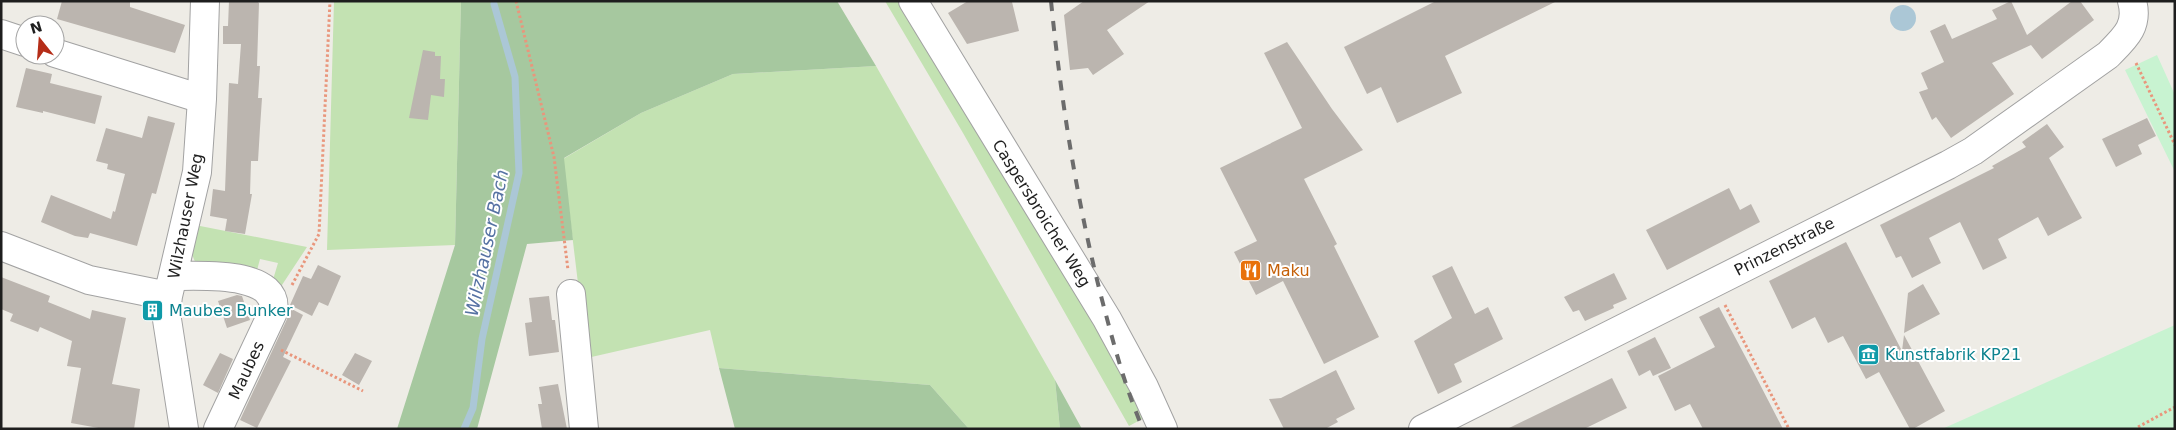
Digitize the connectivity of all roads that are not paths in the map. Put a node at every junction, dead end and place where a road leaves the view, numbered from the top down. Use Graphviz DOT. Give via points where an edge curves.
graph roads {
  1 [pos="205,1"];
  2 [pos="912,1"];
  3 [pos="2132,1"];
  4 [pos="1,34"];
  5 [pos="15,39"];
  6 [pos="65,56"];
  7 [pos="202,99"];
  8 [pos="1,246"];
  9 [pos="171,286"];
  10 [pos="571,294"];
  11 [pos="184,429"];
  12 [pos="218,429"];
  13 [pos="584,429"];
  14 [pos="1163,429"];
  15 [pos="1423,429"];
  1 -- 7 [label="street, Wilzhauser Weg"];
  2 -- 14 [label="street, Caspersbroicher Weg" via="1107,319"];
  3 -- 15 [label="street, Prinzenstraße" via="2136,13 2134,22 2108,55 1973,151"];
  4 -- 5 [label="street"];
  6 -- 7 [label="street"];
  7 -- 9 [label="street, Wilzhauser Weg" via="197,172"];
  8 -- 9 [label="street" via="89,280"];
  9 -- 11 [label="street, Wilzhauser Weg" via="166,313 168,335"];
  9 -- 12 [label="street, Maubes" via="231,278 259,285 272,296 275,304"];
  10 -- 13 [label="street"];
}
